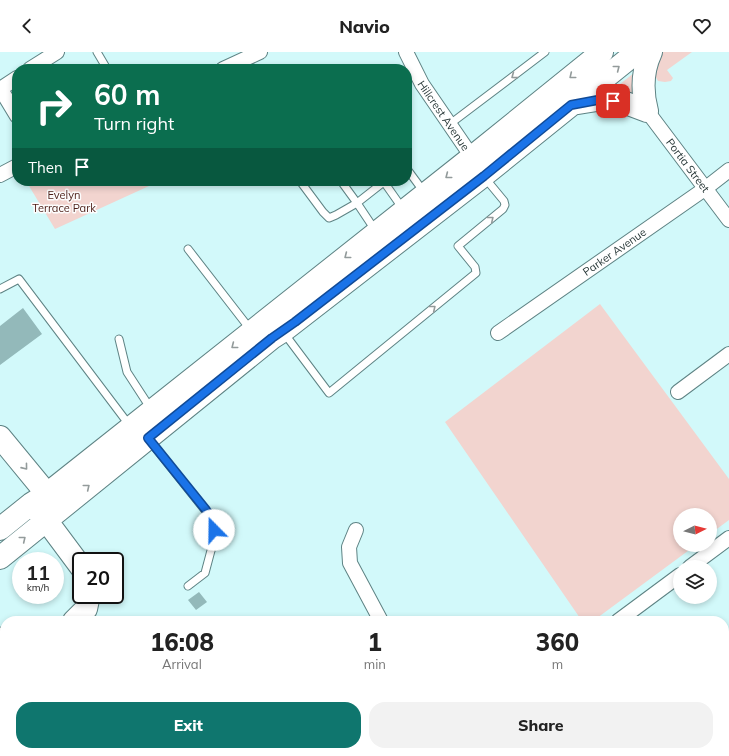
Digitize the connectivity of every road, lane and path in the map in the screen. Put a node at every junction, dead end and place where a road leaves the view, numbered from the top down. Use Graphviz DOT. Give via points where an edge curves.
graph roads {
  1 [pos="57,52"];
  2 [pos="97,52"];
  3 [pos="260,52"];
  4 [pos="406,52"];
  5 [pos="545,52"];
  6 [pos="602,52"];
  7 [pos="637,52"];
  8 [pos="651,52"];
  9 [pos="38,64"];
  10 [pos="104,64"];
  11 [pos="234,64"];
  12 [pos="12,81"];
  13 [pos="0,89"];
  14 [pos="571,105"];
  15 [pos="12,108"];
  16 [pos="647,111"];
  17 [pos="450,124"];
  18 [pos="472,157"];
  19 [pos="12,169"];
  20 [pos="729,170"];
  21 [pos="0,175"];
  22 [pos="412,176"];
  23 [pos="484,176"];
  24 [pos="304,186"];
  25 [pos="345,186"];
  26 [pos="378,186"];
  27 [pos="387,186"];
  28 [pos="706,188"];
  29 [pos="425,194"];
  30 [pos="357,203"];
  31 [pos="404,210"];
  32 [pos="729,220"];
  33 [pos="377,232"];
  34 [pos="188,249"];
  35 [pos="0,289"];
  36 [pos="283,331"];
  37 [pos="252,332"];
  38 [pos="498,333"];
  39 [pos="119,339"];
  40 [pos="729,354"];
  41 [pos="678,392"];
  42 [pos="152,410"];
  43 [pos="139,433"];
  44 [pos="0,437"];
  45 [pos="46,507"];
  46 [pos="0,513"];
  47 [pos="0,529"];
  48 [pos="356,530"];
  49 [pos="729,538"];
  50 [pos="72,552"];
  51 [pos="0,558"];
  52 [pos="699,560"];
  53 [pos="673,580"];
  54 [pos="188,586"];
  55 [pos="87,604"];
  56 [pos="79,616"];
  57 [pos="378,616"];
  58 [pos="625,616"];
  1 -- 9 [label="street"];
  2 -- 10 [label="lane"];
  3 -- 11 [label="street"];
  4 -- 17 [label="street, Hillcrest Avenue" via="422,84"];
  5 -- 17 [label="lane, one-way"];
  6 -- 18 [label="highway, one-way"];
  14 -- 7 [label="highway, one-way"];
  8 -- 16 [label="highway" via="644,77 643,96"];
  12 -- 13 [label="street"];
  13 -- 15 [label="street"];
  14 -- 16 [label="highway" via="603,99 623,102"];
  14 -- 23 [label="highway"];
  16 -- 28 [label="street, Portia Street"];
  17 -- 18 [label="street, Hillcrest Avenue"];
  18 -- 29 [label="highway, one-way"];
  19 -- 21 [label="street"];
  20 -- 28 [label="street, Parker Avenue"];
  22 -- 29 [label="lane"];
  23 -- 36 [label="highway"];
  36 -- 23 [label="lane, one-way" via="329,393 476,273 475,267 458,246 503,209 504,205 504,201"];
  24 -- 30 [label="lane" via="329,218"];
  25 -- 30 [label="lane"];
  26 -- 30 [label="lane"];
  27 -- 31 [label="lane"];
  28 -- 32 [label="street, Portia Street"];
  28 -- 38 [label="street, Parker Avenue"];
  29 -- 31 [label="highway"];
  30 -- 33 [label="lane"];
  31 -- 33 [label="highway"];
  33 -- 37 [label="highway, one-way"];
  34 -- 37 [label="lane"];
  35 -- 43 [label="lane" via="19,279"];
  36 -- 43 [label="highway"];
  37 -- 42 [label="highway, one-way"];
  39 -- 42 [label="lane" via="127,372"];
  40 -- 41 [label="street"];
  42 -- 43 [label="highway"];
  43 -- 45 [label="highway"];
  43 -- 54 [label="lane" via="212,519 213,543 205,573"];
  44 -- 45 [label="highway, one-way"];
  45 -- 46 [label="highway"];
  45 -- 47 [label="highway"];
  45 -- 50 [label="highway"];
  51 -- 45 [label="highway, one-way"];
  48 -- 57 [label="street" via="349,547 350,563"];
  49 -- 52 [label="street"];
  53 -- 58 [label="street"];
  55 -- 56 [label="highway"];
}
